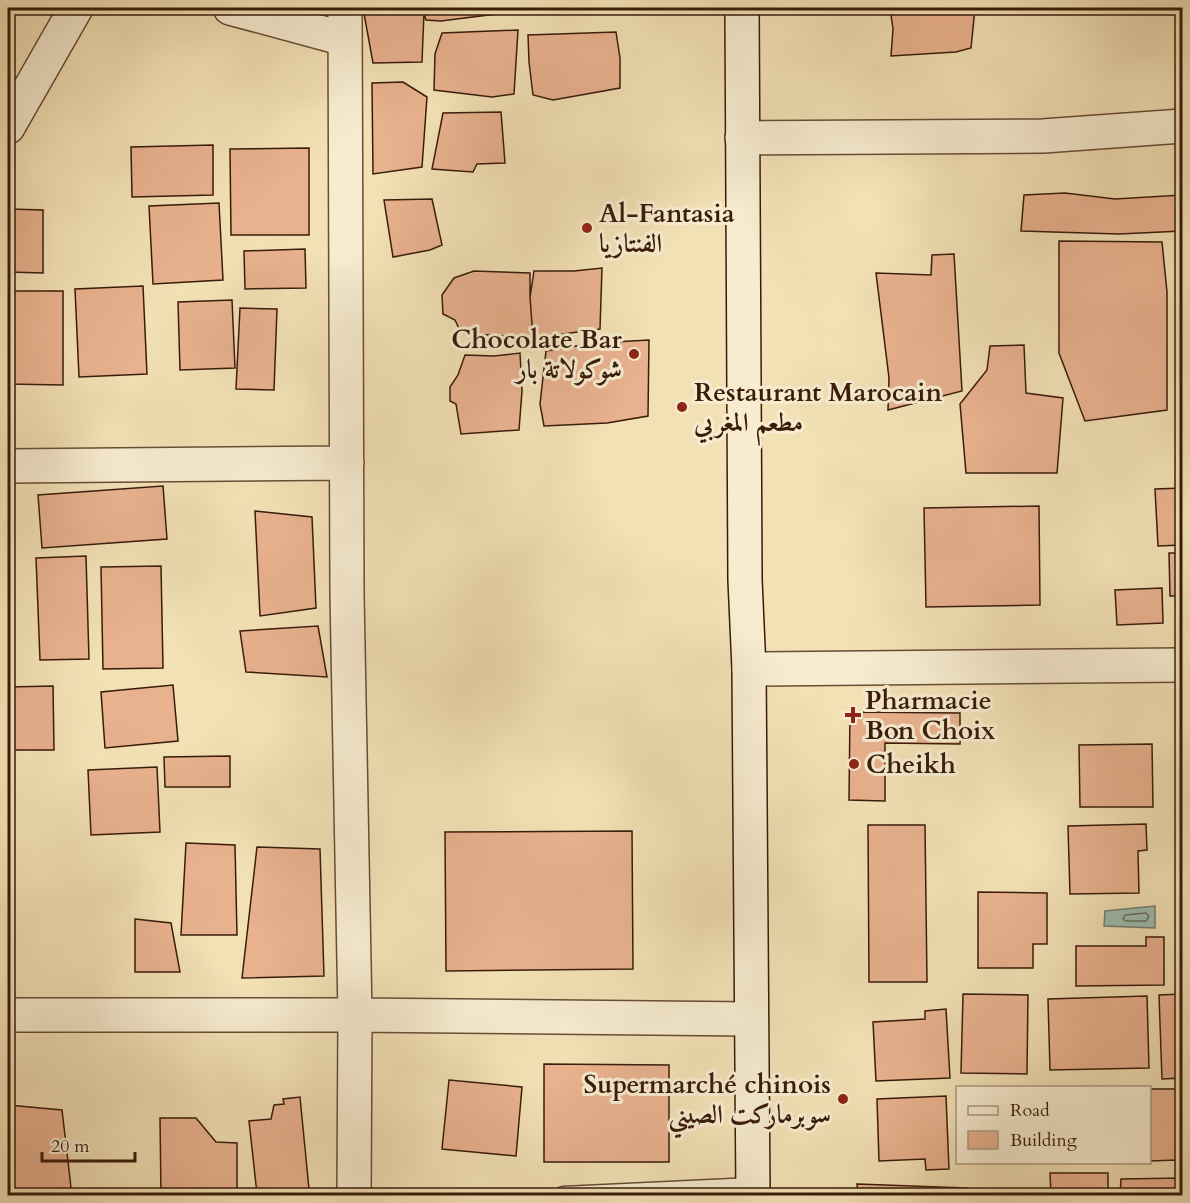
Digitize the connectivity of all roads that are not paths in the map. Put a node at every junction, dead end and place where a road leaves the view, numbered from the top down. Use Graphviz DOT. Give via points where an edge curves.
graph roads {
  1 [pos="76,8"];
  2 [pos="230,8"];
  3 [pos="742,8"];
  4 [pos="345,23"];
  5 [pos="1182,126"];
  6 [pos="8,127"];
  7 [pos="742,138"];
  8 [pos="347,463"];
  9 [pos="8,466"];
  10 [pos="1182,665"];
  11 [pos="749,669"];
  12 [pos="8,1015"];
  13 [pos="356,1015"];
  14 [pos="750,1019"];
  15 [pos="753,1191"];
  16 [pos="354,1196"];
  17 [pos="563,1196"];
  1 -- 6 [label="street"];
  2 -- 4 [label="street"];
  3 -- 7 [label="street"];
  4 -- 8 [label="street"];
  5 -- 7 [label="street" via="1043,136"];
  7 -- 11 [label="street"];
  8 -- 9 [label="street"];
  8 -- 13 [label="street"];
  10 -- 11 [label="street"];
  11 -- 14 [label="street"];
  12 -- 13 [label="street"];
  13 -- 14 [label="street"];
  13 -- 16 [label="street"];
  14 -- 15 [label="street"];
  15 -- 17 [label="lane"];
}
